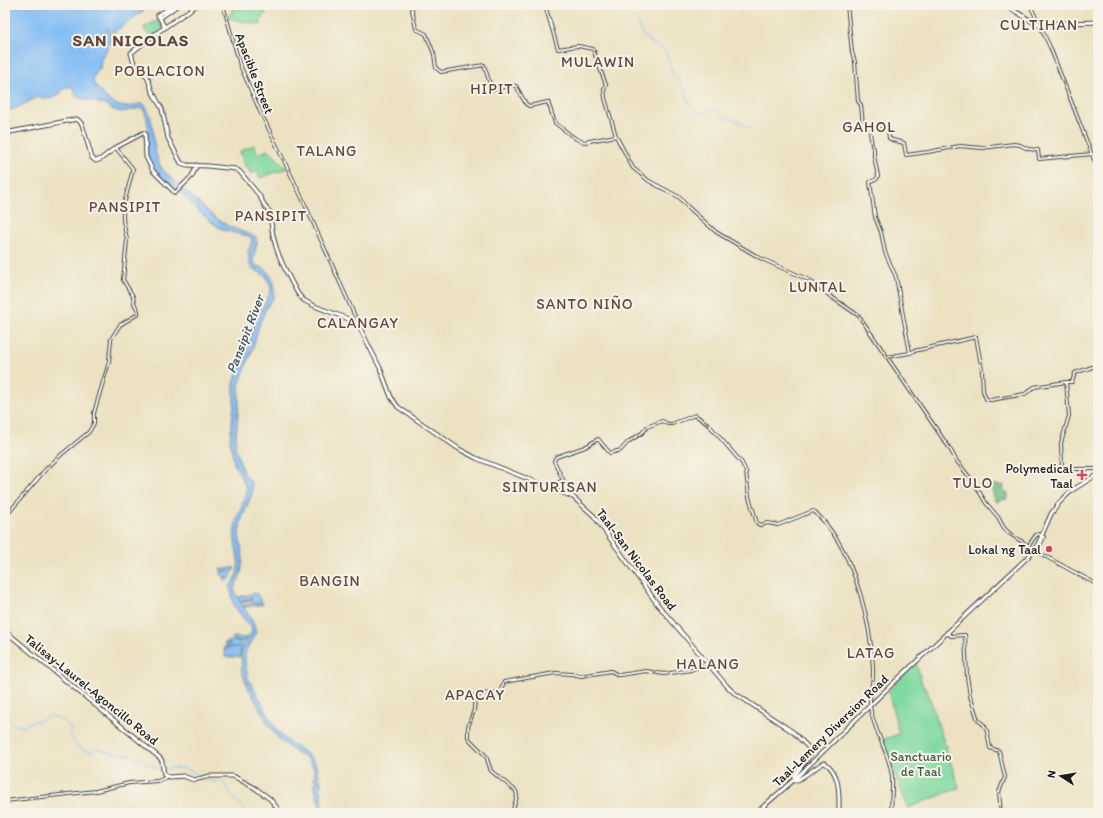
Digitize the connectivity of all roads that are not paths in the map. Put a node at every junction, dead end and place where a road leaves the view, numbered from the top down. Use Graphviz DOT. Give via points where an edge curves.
graph roads {
  1 [pos="174,5"];
  2 [pos="178,5"];
  3 [pos="198,5"];
  4 [pos="223,5"];
  5 [pos="411,5"];
  6 [pos="545,5"];
  7 [pos="847,5"];
  8 [pos="1005,5"];
  9 [pos="1030,5"];
  10 [pos="159,16"];
  11 [pos="1098,22"];
  12 [pos="1040,24"];
  13 [pos="164,28"];
  14 [pos="869,127"];
  15 [pos="5,132"];
  16 [pos="616,136"];
  17 [pos="116,148"];
  18 [pos="1092,154"];
  19 [pos="197,165"];
  20 [pos="1098,170"];
  21 [pos="358,324"];
  22 [pos="910,353"];
  23 [pos="887,357"];
  24 [pos="1098,365"];
  25 [pos="1066,382"];
  26 [pos="1098,469"];
  27 [pos="1098,474"];
  28 [pos="551,487"];
  29 [pos="5,516"];
  30 [pos="1042,535"];
  31 [pos="1098,585"];
  32 [pos="5,631"];
  33 [pos="947,632"];
  34 [pos="708,663"];
  35 [pos="870,705"];
  36 [pos="166,776"];
  37 [pos="794,780"];
  38 [pos="5,801"];
  39 [pos="281,813"];
  40 [pos="512,813"];
  41 [pos="756,813"];
  42 [pos="839,813"];
  43 [pos="892,813"];
  44 [pos="1001,813"];
  1 -- 10 [label="main road"];
  2 -- 10 [label="main road"];
  3 -- 13 [label="main road"];
  4 -- 21 [label="street, Apacible Street" via="240,65"];
  5 -- 16 [label="street" via="416,28 426,34 434,54 436,68 440,72 484,65 492,90 511,84 516,86 529,106 548,102 556,123 576,139 584,142"];
  6 -- 16 [label="street" via="558,49 578,46 593,49 606,85 605,98"];
  7 -- 14 [label="street" via="858,100 861,104 863,125"];
  8 -- 12 [label="main road"];
  9 -- 12 [label="street"];
  10 -- 13 [label="main road"];
  11 -- 12 [label="main road"];
  12 -- 18 [label="street"];
  13 -- 19 [label="main road" via="130,53 135,68 147,76 162,109 168,138 181,163"];
  14 -- 18 [label="street" via="886,126 889,138 904,143 906,155 960,146 982,148 1014,144 1038,150 1040,159"];
  14 -- 22 [label="street" via="878,176 870,182 872,202 885,252 896,277"];
  15 -- 17 [label="main road" via="77,119 81,123 93,160 99,160"];
  16 -- 23 [label="street" via="633,168 678,197 716,232 764,260 809,280 859,316"];
  17 -- 19 [label="main road" via="142,132 145,133 146,157 153,171 175,193 194,174"];
  17 -- 29 [label="street" via="133,170 123,208 127,240 123,280 133,296 138,314 120,325 111,339 109,362 94,413 94,423 89,432 46,469"];
  18 -- 20 [label="street"];
  19 -- 21 [label="main road" via="232,168 240,172 270,210 276,249 299,296 306,302"];
  21 -- 28 [label="main road, Taal-San Nicolas Road" via="398,407 476,458"];
  22 -- 23 [label="street"];
  22 -- 25 [label="street" via="976,337 986,399 1020,395 1034,387"];
  23 -- 30 [label="street" via="1009,533 1027,545 1030,545 1036,535"];
  24 -- 25 [label="street" via="1074,373 1072,382"];
  25 -- 26 [label="street" via="1069,416 1061,443 1062,467"];
  27 -- 30 [label="main road, Taal-Lemery Diversion Road" via="1075,488 1062,500 1051,514"];
  28 -- 34 [label="main road, Taal-San Nicolas Road" via="573,496 594,516 658,605"];
  28 -- 35 [label="street" via="564,480 554,461 556,457 585,447 598,439 610,453 621,450 647,427 662,421 672,424 695,415 708,425 742,463 757,523 778,525 813,511 829,528 840,546 857,584 870,635 873,670"];
  30 -- 31 [label="street" via="1044,537 1038,550 1041,554"];
  30 -- 33 [label="main road, Taal-Lemery Diversion Road" via="1028,557"];
  32 -- 36 [label="main road, Talisay-Laurel-Agoncillo Road" via="155,753 160,758"];
  33 -- 35 [label="main road, Taal-Lemery Diversion Road"];
  33 -- 44 [label="street" via="951,636 965,635 967,676 974,710 978,720 987,730 990,748 999,751 1005,777 999,792"];
  34 -- 37 [label="main road, Taal-San Nicolas Road" via="733,692 793,732 811,750"];
  34 -- 40 [label="street" via="691,670 664,674 646,671 618,675 611,671 581,676 555,673 504,682 500,692 475,695 468,737 486,756 491,771 516,791"];
  35 -- 37 [label="main road, Taal-Lemery Diversion Road"];
  35 -- 43 [label="street" via="892,776"];
  36 -- 38 [label="street" via="158,781 129,783 96,791"];
  36 -- 39 [label="main road" via="183,776 194,780 210,776 233,776 270,799"];
  37 -- 41 [label="main road, Taal-Lemery Diversion Road"];
  37 -- 42 [label="main road" via="798,780 823,763 827,764 836,776"];
}
